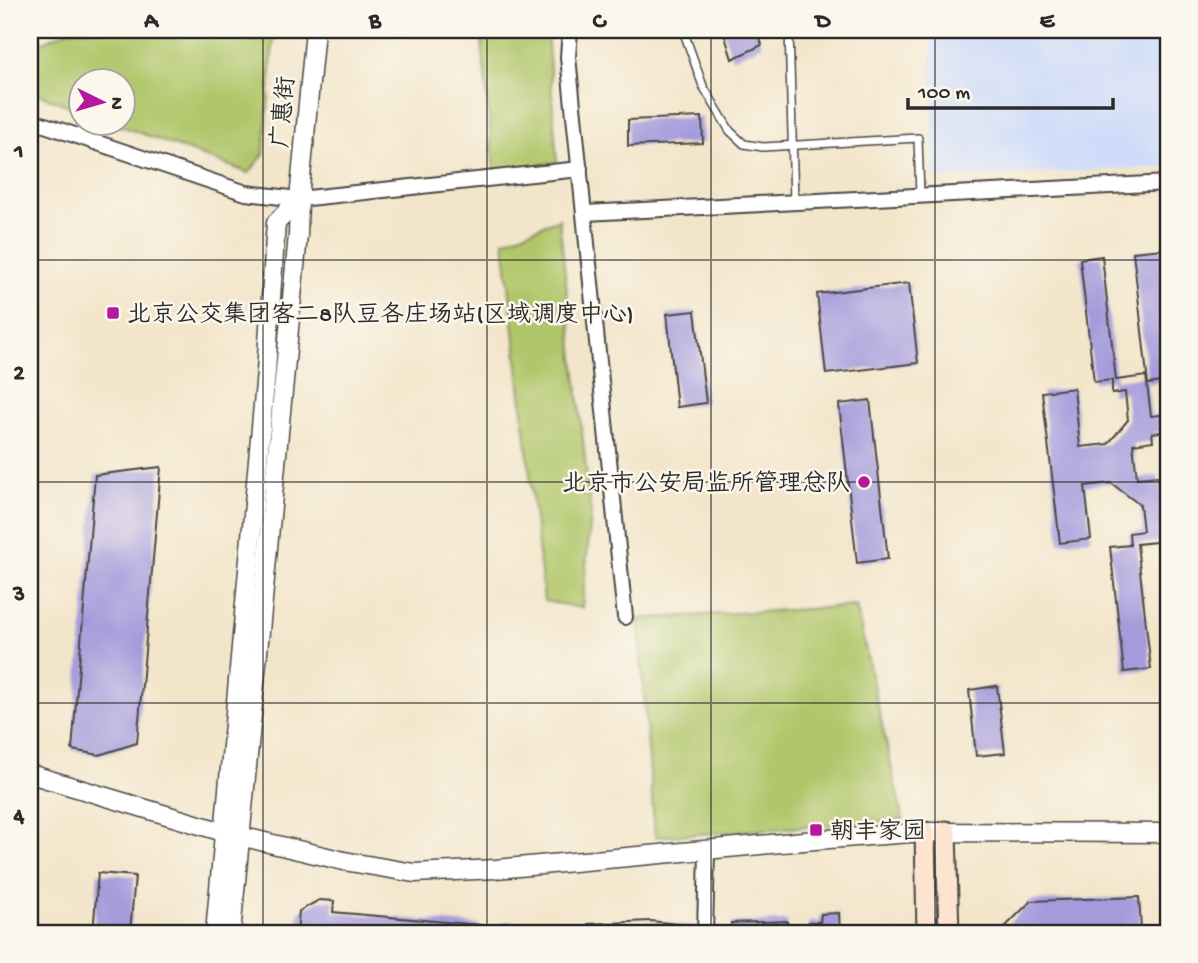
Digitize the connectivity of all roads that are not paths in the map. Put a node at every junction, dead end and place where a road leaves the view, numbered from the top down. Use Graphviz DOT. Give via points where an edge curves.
graph roads {
  1 [pos="314,30"];
  2 [pos="570,30"];
  3 [pos="683,30"];
  4 [pos="789,30"];
  5 [pos="30,120"];
  6 [pos="792,146"];
  7 [pos="580,169"];
  8 [pos="1168,183"];
  9 [pos="920,196"];
  10 [pos="299,198"];
  11 [pos="794,202"];
  12 [pos="585,213"];
  13 [pos="625,617"];
  14 [pos="30,774"];
  15 [pos="946,831"];
  16 [pos="925,832"];
  17 [pos="1168,833"];
  18 [pos="232,834"];
  19 [pos="707,850"];
  20 [pos="215,933"];
  21 [pos="231,933"];
  22 [pos="705,933"];
  23 [pos="927,933"];
  24 [pos="948,933"];
  1 -- 10 [label="street, 广惠街"];
  2 -- 7 [label="street" via="568,57"];
  3 -- 6 [label="lane" via="703,86 736,138 754,147"];
  4 -- 6 [label="lane"];
  5 -- 10 [label="street" via="246,193"];
  6 -- 9 [label="lane" via="918,138"];
  6 -- 11 [label="lane"];
  7 -- 10 [label="street"];
  7 -- 12 [label="street"];
  8 -- 9 [label="street"];
  9 -- 11 [label="street"];
  10 -- 18 [label="street" via="276,223"];
  11 -- 12 [label="street"];
  12 -- 13 [label="street"];
  14 -- 18 [label="street"];
  15 -- 16 [label="street"];
  15 -- 17 [label="street"];
  15 -- 24 [label="main road"];
  16 -- 19 [label="street"];
  16 -- 23 [label="main road"];
  18 -- 19 [label="street" via="414,873"];
  18 -- 20 [label="street"];
  18 -- 21 [label="street"];
  19 -- 22 [label="street"];
}
